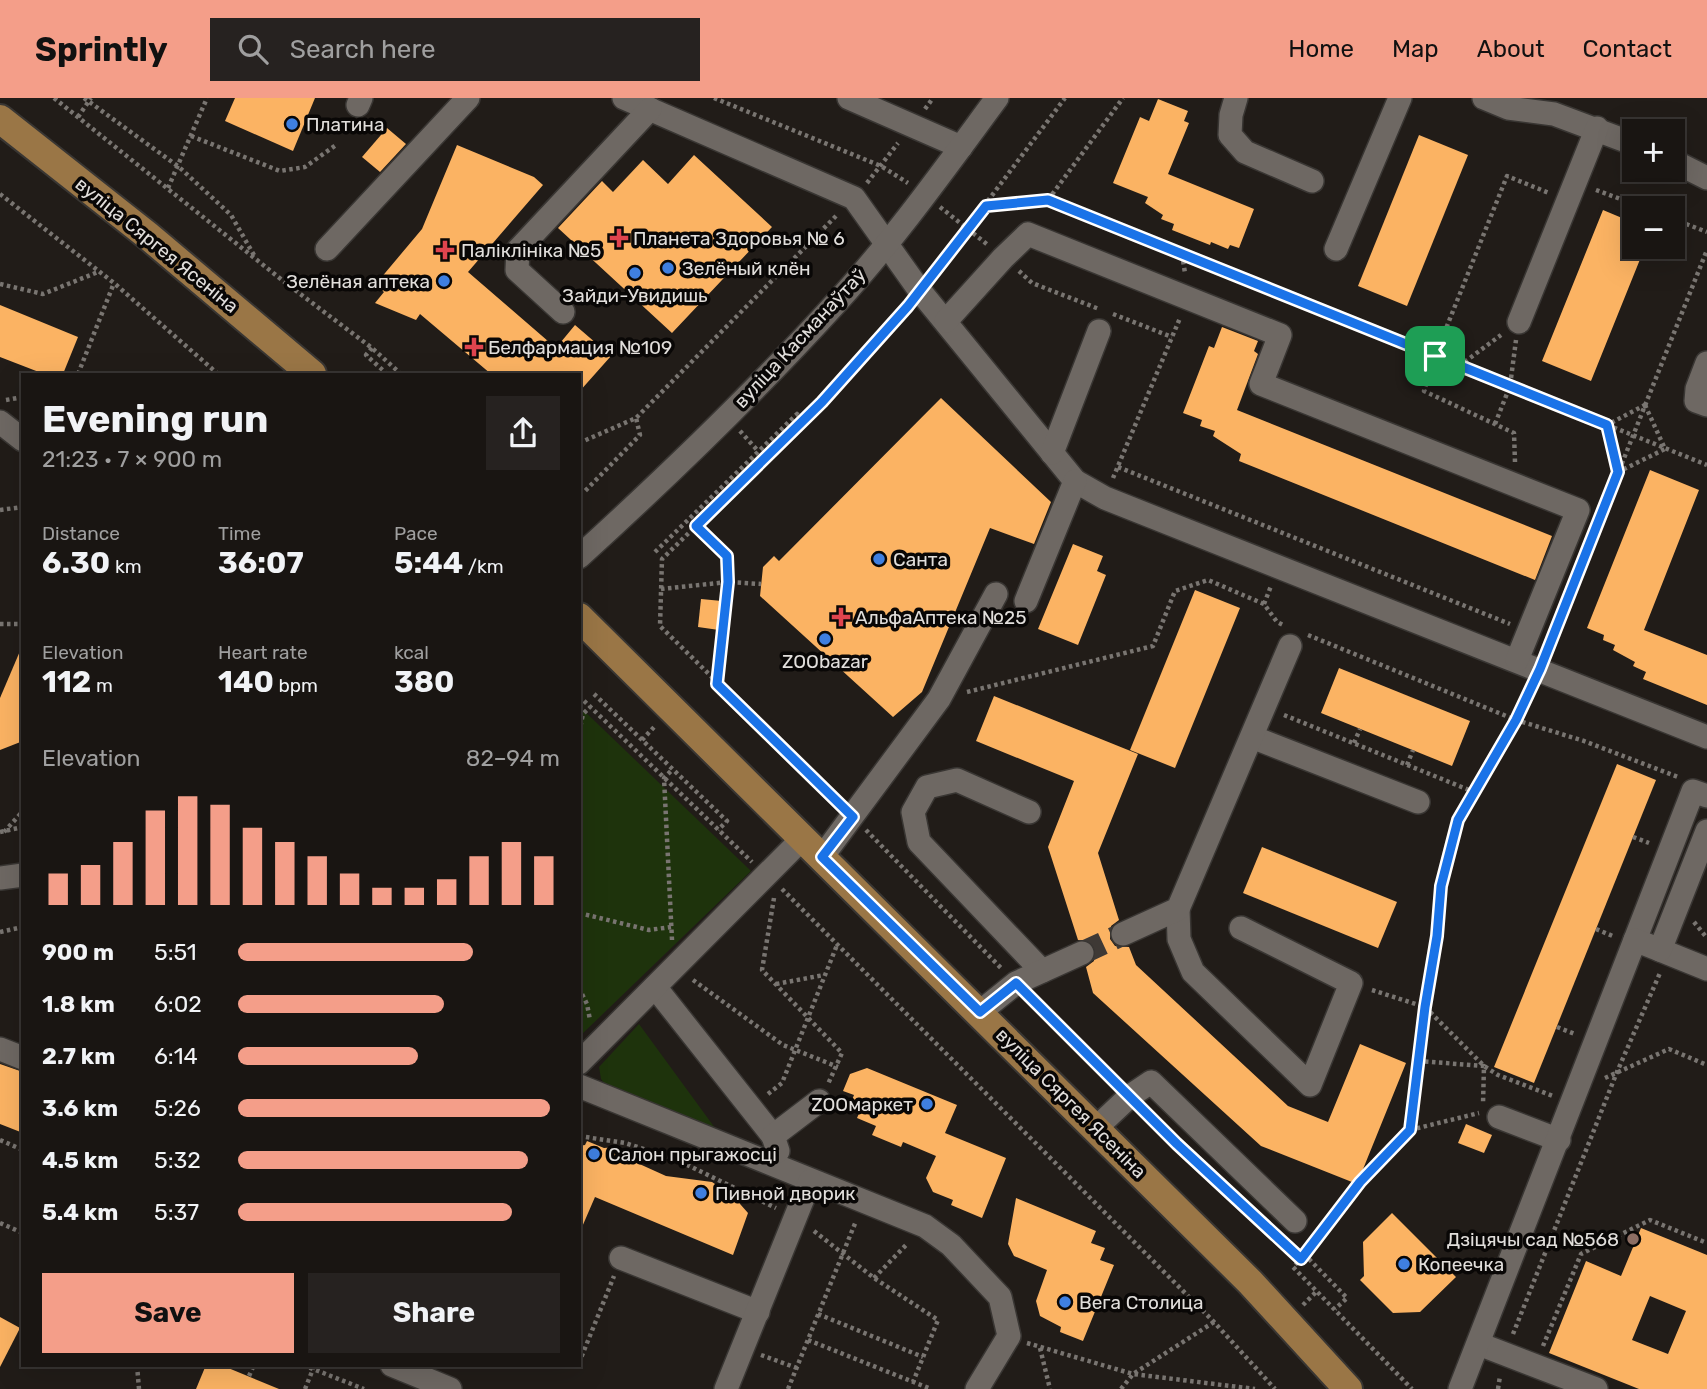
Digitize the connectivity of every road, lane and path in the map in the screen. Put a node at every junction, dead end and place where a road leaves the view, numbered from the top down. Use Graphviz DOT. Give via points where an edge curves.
graph roads {
  1 [pos="54,98"];
  2 [pos="84,98"];
  3 [pos="207,98"];
  4 [pos="468,98"];
  5 [pos="624,98"];
  6 [pos="714,98"];
  7 [pos="849,98"];
  8 [pos="933,98"];
  9 [pos="997,98"];
  10 [pos="1065,98"];
  11 [pos="1123,98"];
  12 [pos="1236,98"];
  13 [pos="1400,98"];
  14 [pos="1484,98"];
  15 [pos="90,100"];
  16 [pos="650,109"];
  17 [pos="78,117"];
  18 [pos="0,119"];
  19 [pos="913,124"];
  20 [pos="1597,128"];
  21 [pos="191,136"];
  22 [pos="1622,139"];
  23 [pos="336,145"];
  24 [pos="961,147"];
  25 [pos="880,166"];
  26 [pos="179,167"];
  27 [pos="1685,168"];
  28 [pos="1707,178"];
  29 [pos="1312,181"];
  30 [pos="168,188"];
  31 [pos="1572,191"];
  32 [pos="0,194"];
  33 [pos="854,198"];
  34 [pos="1048,200"];
  35 [pos="1622,203"];
  36 [pos="986,206"];
  37 [pos="1685,224"];
  38 [pos="1707,232"];
  39 [pos="885,245"];
  40 [pos="327,249"];
  41 [pos="1336,249"];
  42 [pos="1707,250"];
  43 [pos="1182,254"];
  44 [pos="257,261"];
  45 [pos="99,271"];
  46 [pos="114,283"];
  47 [pos="0,284"];
  48 [pos="920,291"];
  49 [pos="1188,298"];
  50 [pos="563,312"];
  51 [pos="946,321"];
  52 [pos="1519,322"];
  53 [pos="1098,331"];
  54 [pos="373,348"];
  55 [pos="1435,356"];
  56 [pos="1707,363"];
  57 [pos="1459,366"];
  58 [pos="78,373"];
  59 [pos="217,373"];
  60 [pos="311,373"];
  61 [pos="386,373"];
  62 [pos="400,373"];
  63 [pos="1510,386"];
  64 [pos="21,397"];
  65 [pos="0,402"];
  66 [pos="1645,405"];
  67 [pos="1707,405"];
  68 [pos="636,418"];
  69 [pos="804,421"];
  70 [pos="0,422"];
  71 [pos="1495,424"];
  72 [pos="1607,425"];
  73 [pos="1633,436"];
  74 [pos="21,438"];
  75 [pos="581,442"];
  76 [pos="1665,449"];
  77 [pos="1052,453"];
  78 [pos="1707,465"];
  79 [pos="1118,467"];
  80 [pos="1618,472"];
  81 [pos="1075,481"];
  82 [pos="1516,484"];
  83 [pos="582,492"];
  84 [pos="1105,498"];
  85 [pos="21,507"];
  86 [pos="0,510"];
  87 [pos="1598,524"];
  88 [pos="696,526"];
  89 [pos="655,552"];
  90 [pos="581,555"];
  91 [pos="728,582"];
  92 [pos="761,584"];
  93 [pos="1271,586"];
  94 [pos="661,589"];
  95 [pos="996,594"];
  96 [pos="1026,600"];
  97 [pos="1264,604"];
  98 [pos="581,619"];
  99 [pos="0,624"];
  100 [pos="21,624"];
  101 [pos="1528,631"];
  102 [pos="1294,635"];
  103 [pos="1517,660"];
  104 [pos="1540,669"];
  105 [pos="717,684"];
  106 [pos="594,694"];
  107 [pos="581,698"];
  108 [pos="939,699"];
  109 [pos="590,707"];
  110 [pos="1265,707"];
  111 [pos="1516,720"];
  112 [pos="581,724"];
  113 [pos="1360,729"];
  114 [pos="1252,737"];
  115 [pos="1707,737"];
  116 [pos="1354,743"];
  117 [pos="1413,750"];
  118 [pos="1408,765"];
  119 [pos="673,769"];
  120 [pos="664,778"];
  121 [pos="1683,779"];
  122 [pos="1474,792"];
  123 [pos="1707,796"];
  124 [pos="1418,802"];
  125 [pos="1029,812"];
  126 [pos="21,813"];
  127 [pos="853,817"];
  128 [pos="21,827"];
  129 [pos="718,830"];
  130 [pos="1707,831"];
  131 [pos="2,832"];
  132 [pos="1633,837"];
  133 [pos="1656,846"];
  134 [pos="812,847"];
  135 [pos="21,875"];
  136 [pos="767,875"];
  137 [pos="0,878"];
  138 [pos="1178,909"];
  139 [pos="581,913"];
  140 [pos="21,927"];
  141 [pos="671,928"];
  142 [pos="1241,928"];
  143 [pos="1596,929"];
  144 [pos="0,932"];
  145 [pos="1123,934"];
  146 [pos="1627,939"];
  147 [pos="837,945"];
  148 [pos="1664,952"];
  149 [pos="1082,953"];
  150 [pos="679,969"];
  151 [pos="1707,969"];
  152 [pos="1042,971"];
  153 [pos="825,974"];
  154 [pos="1016,983"];
  155 [pos="1351,983"];
  156 [pos="776,984"];
  157 [pos="655,987"];
  158 [pos="581,992"];
  159 [pos="1425,1007"];
  160 [pos="980,1012"];
  161 [pos="807,1018"];
  162 [pos="1557,1027"];
  163 [pos="1580,1036"];
  164 [pos="0,1049"];
  165 [pos="795,1050"];
  166 [pos="587,1055"];
  167 [pos="21,1057"];
  168 [pos="1418,1061"];
  169 [pos="1707,1065"];
  170 [pos="1484,1066"];
  171 [pos="838,1067"];
  172 [pos="1617,1072"];
  173 [pos="581,1087"];
  174 [pos="1130,1096"];
  175 [pos="1575,1098"];
  176 [pos="819,1101"];
  177 [pos="751,1108"];
  178 [pos="1499,1117"];
  179 [pos="1095,1129"];
  180 [pos="1410,1130"];
  181 [pos="773,1136"];
  182 [pos="0,1140"];
  183 [pos="1559,1140"];
  184 [pos="21,1149"];
  185 [pos="783,1170"];
  186 [pos="810,1181"];
  187 [pos="1225,1188"];
  188 [pos="864,1203"];
  189 [pos="1295,1221"];
  190 [pos="0,1223"];
  191 [pos="925,1226"];
  192 [pos="21,1232"];
  193 [pos="1273,1233"];
  194 [pos="1707,1243"];
  195 [pos="1303,1257"];
  196 [pos="621,1258"];
  197 [pos="874,1278"];
  198 [pos="1334,1309"];
  199 [pos="758,1312"];
  200 [pos="818,1314"];
  201 [pos="1214,1322"];
  202 [pos="1009,1336"];
  203 [pos="808,1339"];
  204 [pos="1479,1344"];
  205 [pos="743,1348"];
  206 [pos="1040,1348"];
  207 [pos="1505,1354"];
  208 [pos="923,1357"];
  209 [pos="1538,1357"];
  210 [pos="581,1358"];
  211 [pos="137,1367"];
  212 [pos="253,1367"];
  213 [pos="308,1367"];
  214 [pos="797,1368"];
  215 [pos="313,1369"];
  216 [pos="418,1370"];
  217 [pos="1133,1374"];
  218 [pos="249,1376"];
  219 [pos="139,1389"];
  220 [pos="305,1389"];
  221 [pos="363,1389"];
  222 [pos="450,1389"];
  223 [pos="726,1389"];
  224 [pos="789,1389"];
  225 [pos="931,1389"];
  226 [pos="977,1389"];
  227 [pos="1049,1389"];
  228 [pos="1121,1389"];
  229 [pos="1255,1389"];
  230 [pos="1275,1389"];
  231 [pos="1348,1389"];
  232 [pos="1412,1389"];
  233 [pos="1460,1389"];
  234 [pos="1498,1389"];
  235 [pos="1595,1389"];
  1 -- 17 [label="path"];
  2 -- 15 [label="path"];
  3 -- 21 [label="path"];
  4 -- 40 [label="street"];
  5 -- 16 [label="street"];
  6 -- 25 [label="path"];
  7 -- 19 [label="street"];
  8 -- 19 [label="path"];
  9 -- 24 [label="street, вуліца Касманаўтаў"];
  10 -- 36 [label="path"];
  11 -- 34 [label="path"];
  12 -- 29 [label="street" via="1230,135 1245,152"];
  13 -- 41 [label="street"];
  14 -- 20 [label="street" via="1508,108 1554,114"];
  15 -- 17 [label="path"];
  15 -- 26 [label="path"];
  16 -- 33 [label="street"];
  16 -- 50 [label="street" via="518,250 517,270"];
  17 -- 30 [label="path"];
  18 -- 60 [label="main road, вуліца Сяргея Ясеніна" via="147,234"];
  19 -- 24 [label="street"];
  19 -- 25 [label="path"];
  20 -- 22 [label="street"];
  20 -- 31 [label="street"];
  21 -- 23 [label="path" via="280,170 305,167"];
  21 -- 26 [label="path"];
  24 -- 39 [label="street, вуліца Касманаўтаў"];
  25 -- 33 [label="path"];
  26 -- 30 [label="path"];
  26 -- 44 [label="path" via="231,215"];
  27 -- 28 [label="street"];
  30 -- 44 [label="path"];
  31 -- 35 [label="path"];
  31 -- 52 [label="street"];
  31 -- 55 [label="path" via="1507,176"];
  32 -- 45 [label="path"];
  33 -- 39 [label="street"];
  33 -- 68 [label="path"];
  34 -- 36 [label="path"];
  34 -- 43 [label="path"];
  36 -- 48 [label="path"];
  37 -- 38 [label="path"];
  39 -- 48 [label="street"];
  39 -- 90 [label="street, вуліца Касманаўтаў" via="752,390"];
  42 -- 66 [label="path"];
  43 -- 49 [label="path"];
  43 -- 55 [label="path"];
  44 -- 54 [label="path"];
  45 -- 46 [label="path"];
  45 -- 47 [label="path" via="43,294"];
  46 -- 58 [label="path"];
  46 -- 59 [label="path"];
  48 -- 51 [label="street"];
  48 -- 69 [label="path"];
  49 -- 51 [label="street" via="1028,234"];
  49 -- 79 [label="path"];
  49 -- 82 [label="street" via="1280,335 1261,384"];
  51 -- 77 [label="street"];
  52 -- 57 [label="path"];
  52 -- 63 [label="path"];
  53 -- 77 [label="street"];
  54 -- 61 [label="path" via="366,355"];
  54 -- 62 [label="path"];
  55 -- 57 [label="path"];
  55 -- 71 [label="path" via="1424,391"];
  56 -- 67 [label="street" via="1696,401"];
  57 -- 63 [label="path"];
  63 -- 71 [label="path"];
  63 -- 72 [label="path"];
  64 -- 65 [label="path"];
  66 -- 72 [label="path"];
  66 -- 73 [label="path"];
  66 -- 76 [label="path"];
  68 -- 75 [label="path"];
  68 -- 83 [label="path" via="640,435"];
  69 -- 88 [label="path"];
  69 -- 89 [label="path" via="797,414"];
  70 -- 74 [label="street"];
  71 -- 82 [label="path" via="1514,433"];
  72 -- 73 [label="path"];
  72 -- 80 [label="path"];
  73 -- 76 [label="path"];
  73 -- 80 [label="path"];
  76 -- 78 [label="path"];
  76 -- 80 [label="path"];
  77 -- 81 [label="street"];
  79 -- 84 [label="path"];
  79 -- 101 [label="path"];
  80 -- 87 [label="path"];
  81 -- 84 [label="street"];
  81 -- 96 [label="street"];
  82 -- 101 [label="street" via="1577,510"];
  84 -- 103 [label="street"];
  85 -- 86 [label="path"];
  88 -- 91 [label="path" via="727,556"];
  88 -- 94 [label="path" via="662,559"];
  91 -- 92 [label="path"];
  91 -- 94 [label="path"];
  91 -- 105 [label="path"];
  93 -- 97 [label="path"];
  94 -- 105 [label="path" via="660,625"];
  95 -- 108 [label="street"];
  97 -- 102 [label="path"];
  97 -- 108 [label="path" via="1208,580 1175,591 1153,646"];
  98 -- 134 [label="main road, вуліца Сяргея Ясеніна"];
  99 -- 100 [label="path"];
  101 -- 103 [label="street"];
  102 -- 110 [label="street"];
  102 -- 111 [label="path"];
  103 -- 104 [label="street"];
  104 -- 111 [label="path"];
  104 -- 115 [label="street"];
  105 -- 127 [label="path"];
  106 -- 119 [label="path"];
  107 -- 109 [label="path"];
  108 -- 127 [label="street"];
  109 -- 112 [label="path"];
  109 -- 120 [label="path"];
  110 -- 114 [label="street"];
  110 -- 116 [label="path"];
  111 -- 121 [label="path"];
  111 -- 122 [label="path"];
  113 -- 116 [label="path"];
  114 -- 124 [label="street"];
  114 -- 138 [label="street"];
  116 -- 118 [label="path"];
  117 -- 118 [label="path"];
  118 -- 122 [label="path"];
  119 -- 120 [label="path"];
  119 -- 129 [label="path" via="727,821"];
  120 -- 129 [label="path"];
  120 -- 141 [label="path"];
  122 -- 159 [label="path" via="1458,820 1441,886"];
  123 -- 146 [label="street" via="1693,791"];
  125 -- 152 [label="street" via="957,780 927,787 912,812 919,842"];
  126 -- 131 [label="path"];
  127 -- 134 [label="street"];
  127 -- 154 [label="path"];
  128 -- 131 [label="path"];
  129 -- 136 [label="path"];
  130 -- 148 [label="street"];
  132 -- 133 [label="path"];
  134 -- 136 [label="street"];
  134 -- 160 [label="main road, вуліца Сяргея Ясеніна"];
  135 -- 137 [label="street"];
  136 -- 150 [label="street"];
  138 -- 145 [label="street"];
  138 -- 155 [label="street" via="1179,939 1192,972 1310,1085"];
  139 -- 141 [label="path" via="649,930"];
  140 -- 144 [label="path"];
  141 -- 150 [label="path"];
  142 -- 155 [label="street"];
  143 -- 146 [label="path"];
  146 -- 148 [label="street"];
  146 -- 175 [label="street"];
  147 -- 153 [label="path"];
  147 -- 156 [label="path" via="777,883 762,970"];
  147 -- 201 [label="path"];
  148 -- 151 [label="street"];
  148 -- 172 [label="path"];
  149 -- 152 [label="street"];
  150 -- 157 [label="street"];
  150 -- 165 [label="path"];
  152 -- 154 [label="street"];
  153 -- 156 [label="path"];
  153 -- 161 [label="path"];
  154 -- 160 [label="street"];
  154 -- 174 [label="path"];
  155 -- 159 [label="path"];
  156 -- 161 [label="path"];
  157 -- 166 [label="street"];
  157 -- 177 [label="street"];
  158 -- 166 [label="path" via="587,1004"];
  159 -- 168 [label="path"];
  159 -- 170 [label="path"];
  160 -- 179 [label="main road, вуліца Сяргея Ясеніна"];
  161 -- 165 [label="path"];
  161 -- 171 [label="path" via="842,1054"];
  162 -- 163 [label="path"];
  164 -- 167 [label="street"];
  165 -- 171 [label="path"];
  165 -- 177 [label="path" via="782,1083"];
  168 -- 170 [label="path"];
  168 -- 180 [label="path"];
  169 -- 172 [label="path" via="1669,1049"];
  170 -- 175 [label="path" via="1498,1076"];
  170 -- 180 [label="path" via="1483,1111"];
  171 -- 176 [label="path"];
  172 -- 175 [label="path"];
  172 -- 207 [label="path"];
  173 -- 185 [label="street"];
  174 -- 179 [label="street"];
  174 -- 187 [label="path"];
  174 -- 189 [label="street" via="1151,1082"];
  175 -- 183 [label="street"];
  176 -- 181 [label="street"];
  177 -- 181 [label="street"];
  178 -- 183 [label="street"];
  179 -- 231 [label="main road, вуліца Сяргея Ясеніна" via="1250,1282"];
  180 -- 195 [label="path" via="1360,1182"];
  181 -- 185 [label="street"];
  182 -- 184 [label="path"];
  183 -- 204 [label="street"];
  185 -- 186 [label="street"];
  186 -- 188 [label="street"];
  186 -- 199 [label="street"];
  188 -- 191 [label="street"];
  188 -- 200 [label="path"];
  190 -- 192 [label="path"];
  191 -- 197 [label="path"];
  191 -- 202 [label="street" via="951,1245 1000,1297"];
  193 -- 195 [label="path"];
  194 -- 209 [label="path" via="1650,1220 1581,1254"];
  195 -- 198 [label="path" via="1293,1267"];
  195 -- 198 [label="path" via="1347,1298"];
  196 -- 199 [label="street"];
  196 -- 210 [label="path"];
  198 -- 232 [label="path"];
  199 -- 205 [label="street"];
  200 -- 203 [label="path"];
  200 -- 208 [label="path"];
  201 -- 217 [label="path"];
  201 -- 230 [label="path"];
  202 -- 206 [label="path"];
  202 -- 226 [label="street"];
  203 -- 214 [label="path"];
  203 -- 225 [label="path"];
  204 -- 207 [label="street"];
  204 -- 233 [label="street"];
  205 -- 214 [label="path"];
  205 -- 223 [label="street"];
  206 -- 217 [label="path"];
  206 -- 227 [label="path"];
  207 -- 234 [label="path"];
  207 -- 235 [label="street"];
  211 -- 219 [label="path"];
  212 -- 218 [label="path"];
  213 -- 215 [label="path"];
  214 -- 224 [label="path"];
  215 -- 220 [label="path"];
  215 -- 221 [label="path"];
  216 -- 222 [label="street"];
  217 -- 228 [label="path"];
  217 -- 229 [label="path"];
}
